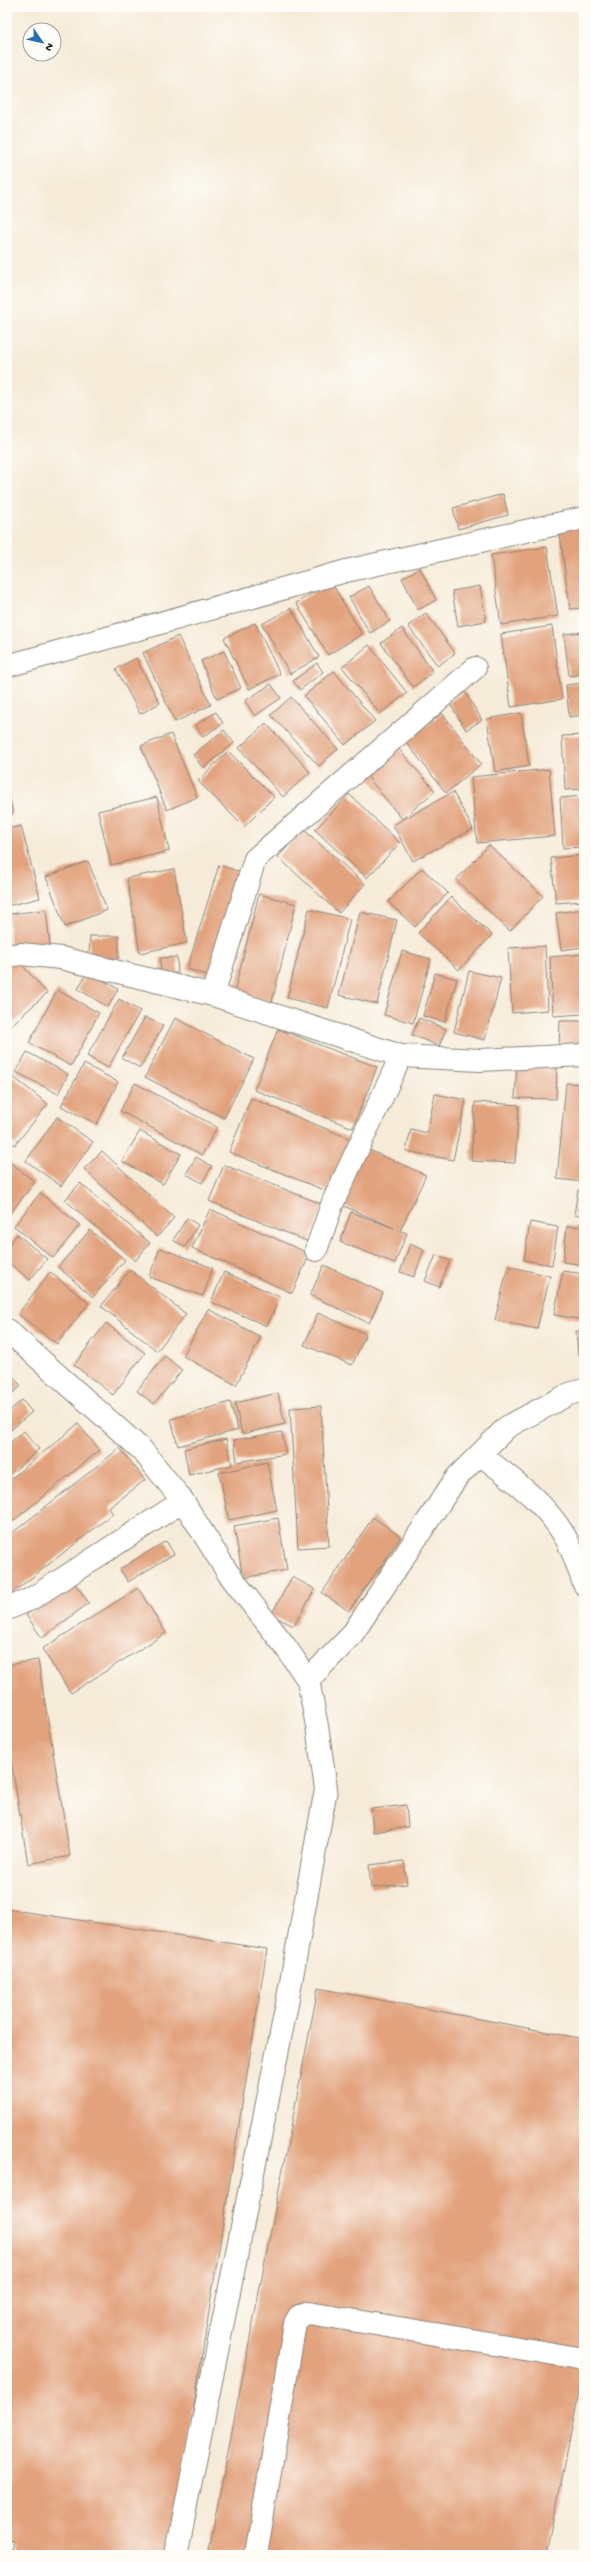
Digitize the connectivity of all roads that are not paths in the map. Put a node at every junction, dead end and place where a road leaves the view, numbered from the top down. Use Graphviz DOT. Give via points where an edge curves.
graph roads {
  1 [pos="584,518"];
  2 [pos="7,666"];
  3 [pos="475,668"];
  4 [pos="7,956"];
  5 [pos="213,995"];
  6 [pos="584,1055"];
  7 [pos="401,1056"];
  8 [pos="316,1250"];
  9 [pos="7,1330"];
  10 [pos="584,1390"];
  11 [pos="480,1454"];
  12 [pos="183,1501"];
  13 [pos="584,1584"];
  14 [pos="7,1609"];
  15 [pos="308,1680"];
  16 [pos="584,2359"];
  17 [pos="176,2555"];
  18 [pos="256,2555"];
  1 -- 2 [label="street" via="346,571"];
  3 -- 5 [label="street" via="255,859"];
  4 -- 5 [label="street" via="21,954 61,958"];
  5 -- 7 [label="street"];
  6 -- 7 [label="street" via="480,1060"];
  7 -- 8 [label="street" via="336,1196"];
  9 -- 12 [label="street" via="142,1450"];
  10 -- 11 [label="street" via="569,1394 507,1427"];
  11 -- 13 [label="street" via="528,1492 546,1510 564,1535"];
  11 -- 15 [label="street" via="457,1477 351,1636"];
  12 -- 14 [label="street" via="31,1599"];
  12 -- 15 [label="street" via="228,1573"];
  15 -- 17 [label="street" via="326,1789 286,2009"];
  16 -- 18 [label="street" via="308,2313 299,2316 295,2323"];
}
